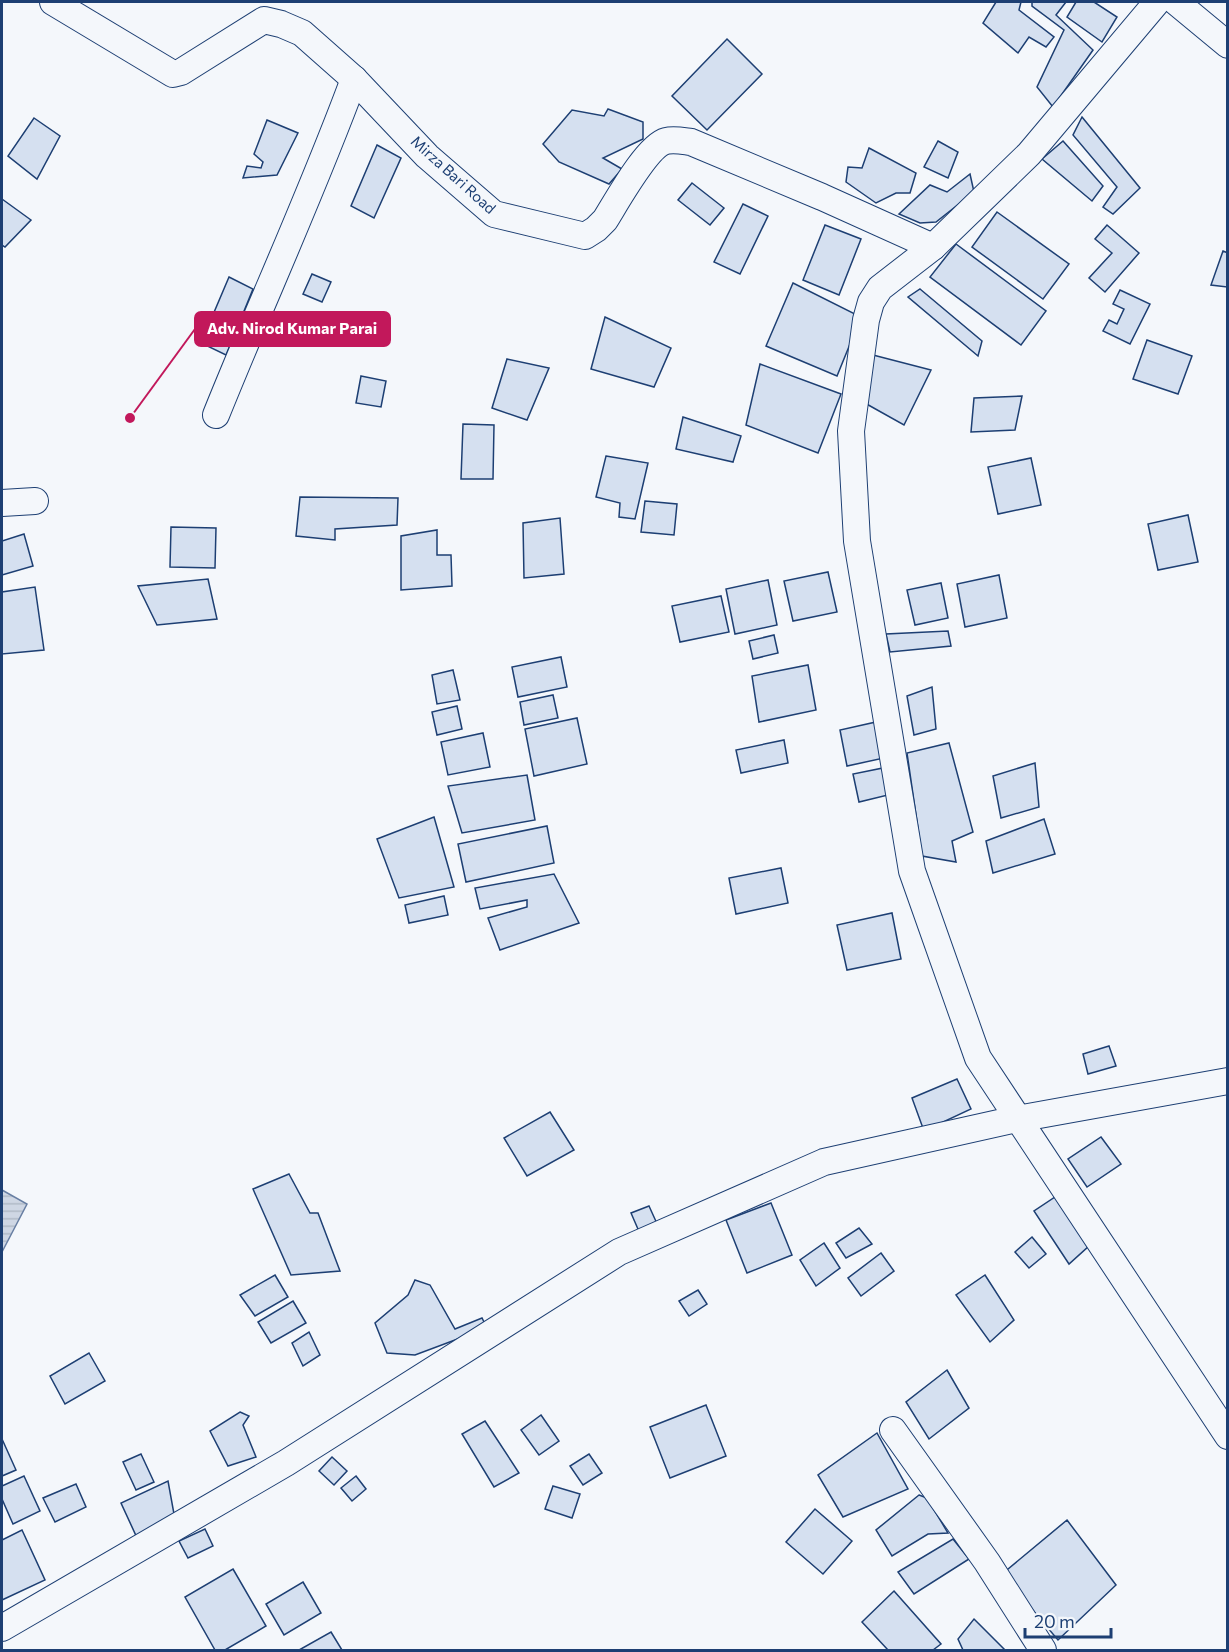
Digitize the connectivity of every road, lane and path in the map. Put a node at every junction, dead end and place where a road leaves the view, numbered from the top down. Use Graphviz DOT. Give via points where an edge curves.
graph roads {
  1 [pos="54,2"];
  2 [pos="1156,2"];
  3 [pos="1176,2"];
  4 [pos="1227,45"];
  5 [pos="354,80"];
  6 [pos="933,247"];
  7 [pos="216,415"];
  8 [pos="35,501"];
  9 [pos="2,503"];
  10 [pos="1227,1081"];
  11 [pos="1017,1119"];
  12 [pos="893,1430"];
  13 [pos="1227,1436"];
  14 [pos="2,1628"];
  15 [pos="1043,1650"];
  1 -- 5 [label="street, Mirza Bari Road" via="173,74 264,20 302,33"];
  2 -- 6 [label="street" via="1029,154"];
  3 -- 4 [label="street"];
  5 -- 6 [label="street, Mirza Bari Road" via="427,156 494,214 585,236 605,220 651,150 666,141 678,140 822,197"];
  5 -- 7 [label="street"];
  6 -- 11 [label="street" via="880,288 866,320 851,431 857,541 912,871 978,1058"];
  8 -- 9 [label="street"];
  10 -- 11 [label="street"];
  11 -- 13 [label="street"];
  11 -- 14 [label="street" via="824,1162 619,1252 286,1463"];
  12 -- 15 [label="street" via="987,1562"];
}
